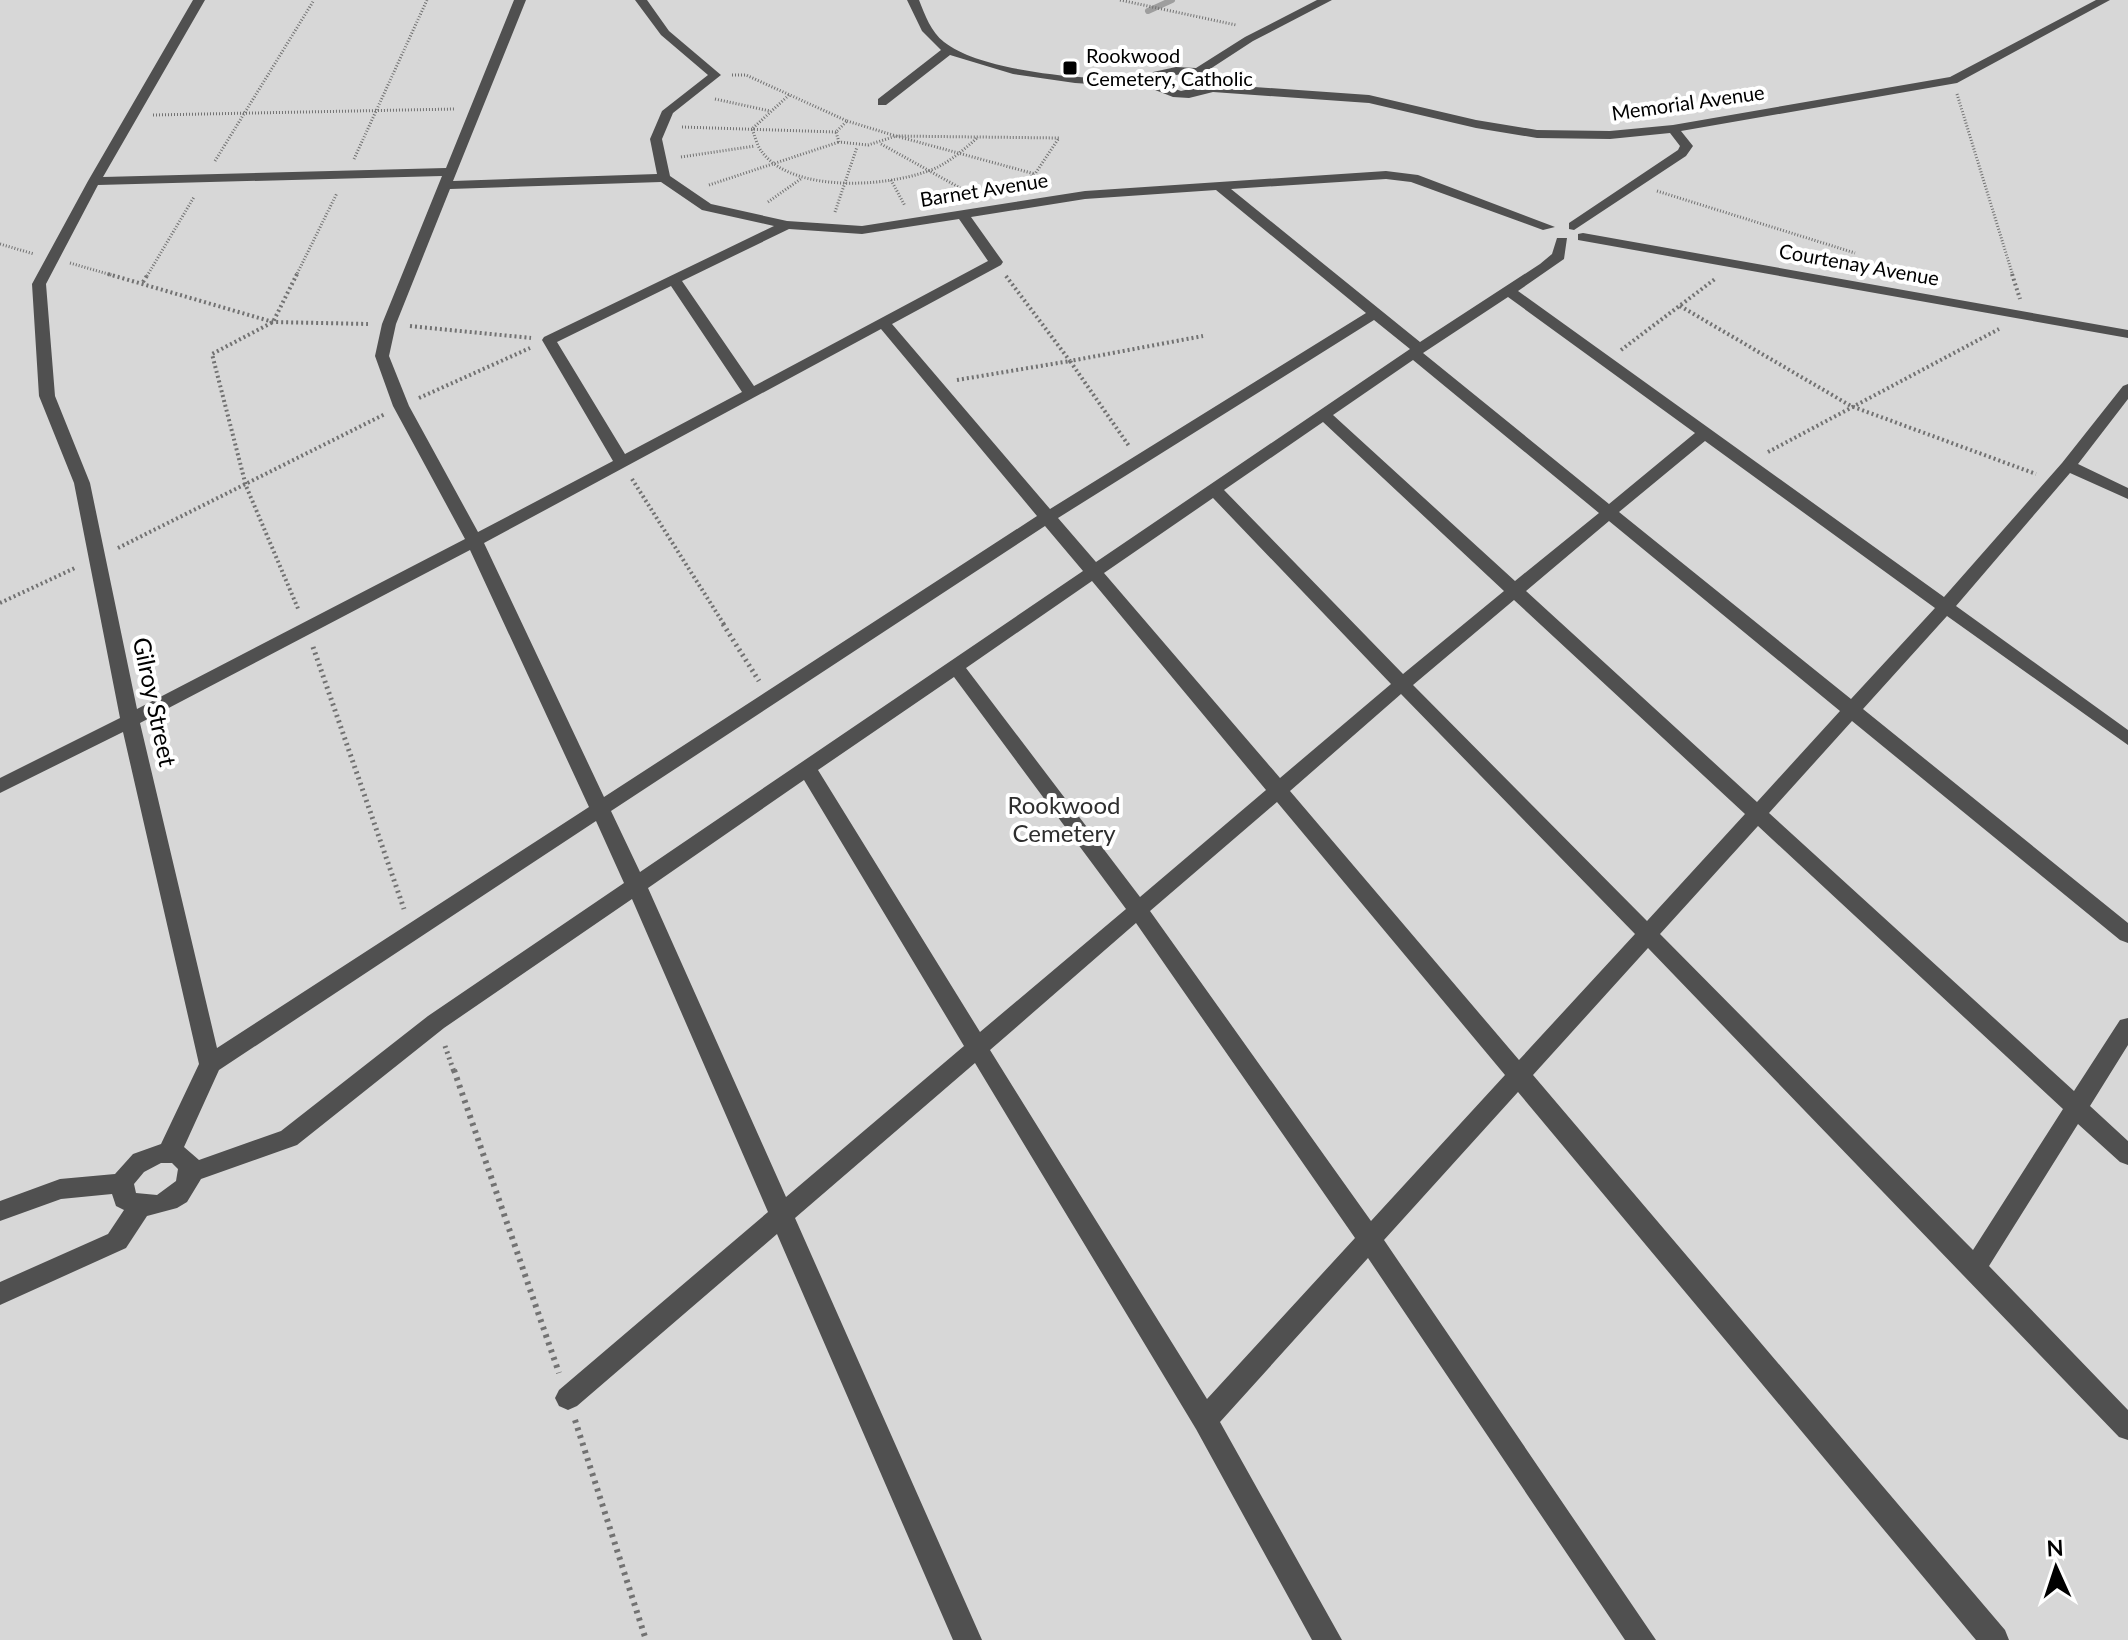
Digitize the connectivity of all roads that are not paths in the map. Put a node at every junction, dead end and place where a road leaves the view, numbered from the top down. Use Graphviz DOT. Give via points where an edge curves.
graph roads {
  1 [pos="199,0"];
  2 [pos="520,0"];
  3 [pos="641,0"];
  4 [pos="913,0"];
  5 [pos="1326,0"];
  6 [pos="2104,0"];
  7 [pos="949,50"];
  8 [pos="1198,72"];
  9 [pos="1153,84"];
  10 [pos="1211,88"];
  11 [pos="882,102"];
  12 [pos="1673,129"];
  13 [pos="664,178"];
  14 [pos="447,179"];
  15 [pos="94,181"];
  16 [pos="1216,184"];
  17 [pos="961,212"];
  18 [pos="787,225"];
  19 [pos="1567,233"];
  20 [pos="675,282"];
  21 [pos="1509,291"];
  22 [pos="1377,312"];
  23 [pos="883,322"];
  24 [pos="2128,334"];
  25 [pos="1416,351"];
  26 [pos="2128,389"];
  27 [pos="751,393"];
  28 [pos="1324,415"];
  29 [pos="1705,433"];
  30 [pos="621,461"];
  31 [pos="2062,473"];
  32 [pos="1215,490"];
  33 [pos="2128,494"];
  34 [pos="1609,512"];
  35 [pos="1046,518"];
  36 [pos="474,540"];
  37 [pos="1092,573"];
  38 [pos="1514,592"];
  39 [pos="1947,605"];
  40 [pos="956,667"];
  41 [pos="1401,685"];
  42 [pos="1850,711"];
  43 [pos="130,723"];
  44 [pos="2128,739"];
  45 [pos="807,769"];
  46 [pos="0,786"];
  47 [pos="1276,792"];
  48 [pos="601,810"];
  49 [pos="1759,815"];
  50 [pos="636,885"];
  51 [pos="1138,910"];
  52 [pos="2128,935"];
  53 [pos="1647,937"];
  54 [pos="2128,1026"];
  55 [pos="976,1048"];
  56 [pos="210,1064"];
  57 [pos="1518,1078"];
  58 [pos="2076,1108"];
  59 [pos="169,1153"];
  60 [pos="2128,1155"];
  61 [pos="191,1173"];
  62 [pos="122,1183"];
  63 [pos="140,1206"];
  64 [pos="0,1211"];
  65 [pos="781,1214"];
  66 [pos="1370,1240"];
  67 [pos="1975,1267"];
  68 [pos="0,1294"];
  69 [pos="568,1398"];
  70 [pos="1205,1420"];
  71 [pos="2128,1428"];
  72 [pos="968,1640"];
  73 [pos="1328,1640"];
  74 [pos="1642,1640"];
  75 [pos="1995,1640"];
  1 -- 15 [label="street, Gilroy Street"];
  2 -- 14 [label="street"];
  3 -- 13 [label="street" via="665,33 715,75 668,111 656,139"];
  4 -- 7 [label="street" via="926,29"];
  5 -- 8 [label="street"];
  6 -- 12 [label="street, Memorial Avenue" via="1953,80"];
  7 -- 9 [label="street, Memorial Avenue" via="1006,68"];
  7 -- 11 [label="street"];
  8 -- 9 [label="street" via="1162,73"];
  8 -- 10 [label="street" via="1212,79"];
  9 -- 10 [label="street, Memorial Avenue" via="1179,94"];
  10 -- 12 [label="street, Memorial Avenue" via="1369,99 1537,134"];
  12 -- 19 [label="street" via="1684,139 1685,149"];
  13 -- 14 [label="street"];
  13 -- 18 [label="street, Barnet Avenue" via="707,207"];
  14 -- 15 [label="street"];
  14 -- 36 [label="street" via="389,324 382,356 401,406"];
  15 -- 43 [label="street, Gilroy Street" via="39,284 47,396 82,483"];
  16 -- 17 [label="street, Barnet Avenue"];
  16 -- 19 [label="street, Barnet Avenue" via="1413,178"];
  16 -- 22 [label="street"];
  17 -- 18 [label="street, Barnet Avenue" via="862,230"];
  17 -- 23 [label="street" via="996,262"];
  18 -- 20 [label="street"];
  19 -- 21 [label="street" via="1554,260"];
  19 -- 24 [label="street, Courtenay Avenue"];
  20 -- 27 [label="street"];
  20 -- 30 [label="street" via="549,340"];
  21 -- 25 [label="street"];
  21 -- 29 [label="street"];
  22 -- 25 [label="street"];
  22 -- 35 [label="street"];
  23 -- 27 [label="street"];
  23 -- 35 [label="street"];
  25 -- 28 [label="street"];
  25 -- 34 [label="street"];
  26 -- 31 [label="street"];
  27 -- 30 [label="street"];
  28 -- 32 [label="street"];
  28 -- 38 [label="street"];
  29 -- 34 [label="street"];
  29 -- 39 [label="street"];
  30 -- 36 [label="street"];
  31 -- 33 [label="street"];
  31 -- 39 [label="street"];
  32 -- 37 [label="street"];
  32 -- 41 [label="street"];
  34 -- 38 [label="street"];
  34 -- 42 [label="street"];
  35 -- 37 [label="street"];
  35 -- 48 [label="street"];
  36 -- 43 [label="street"];
  36 -- 48 [label="street"];
  37 -- 40 [label="street"];
  37 -- 47 [label="street"];
  38 -- 41 [label="street"];
  38 -- 49 [label="street"];
  39 -- 42 [label="street"];
  39 -- 44 [label="street"];
  40 -- 45 [label="street"];
  40 -- 51 [label="street"];
  41 -- 47 [label="street"];
  41 -- 53 [label="street"];
  42 -- 49 [label="street"];
  42 -- 52 [label="street"];
  43 -- 46 [label="street"];
  43 -- 56 [label="street, Gilroy Street"];
  45 -- 50 [label="street"];
  45 -- 55 [label="street"];
  47 -- 51 [label="street"];
  47 -- 57 [label="street"];
  48 -- 50 [label="street"];
  48 -- 56 [label="street"];
  49 -- 53 [label="street"];
  49 -- 58 [label="street"];
  50 -- 61 [label="street" via="436,1022 289,1138"];
  50 -- 65 [label="street"];
  51 -- 55 [label="street"];
  51 -- 66 [label="street"];
  53 -- 57 [label="street"];
  53 -- 67 [label="street"];
  54 -- 58 [label="street"];
  55 -- 65 [label="street"];
  55 -- 70 [label="street"];
  56 -- 59 [label="street"];
  57 -- 66 [label="street"];
  57 -- 75 [label="street"];
  58 -- 60 [label="street"];
  58 -- 67 [label="street"];
  59 -- 61 [label="street" via="186,1159"];
  59 -- 62 [label="street" via="140,1161"];
  61 -- 63 [label="street" via="174,1198"];
  62 -- 63 [label="street" via="125,1199"];
  62 -- 64 [label="street" via="60,1189"];
  63 -- 68 [label="street" via="117,1241"];
  65 -- 69 [label="street"];
  65 -- 72 [label="street"];
  66 -- 70 [label="street"];
  66 -- 74 [label="street"];
  67 -- 71 [label="street"];
  70 -- 73 [label="street"];
}
